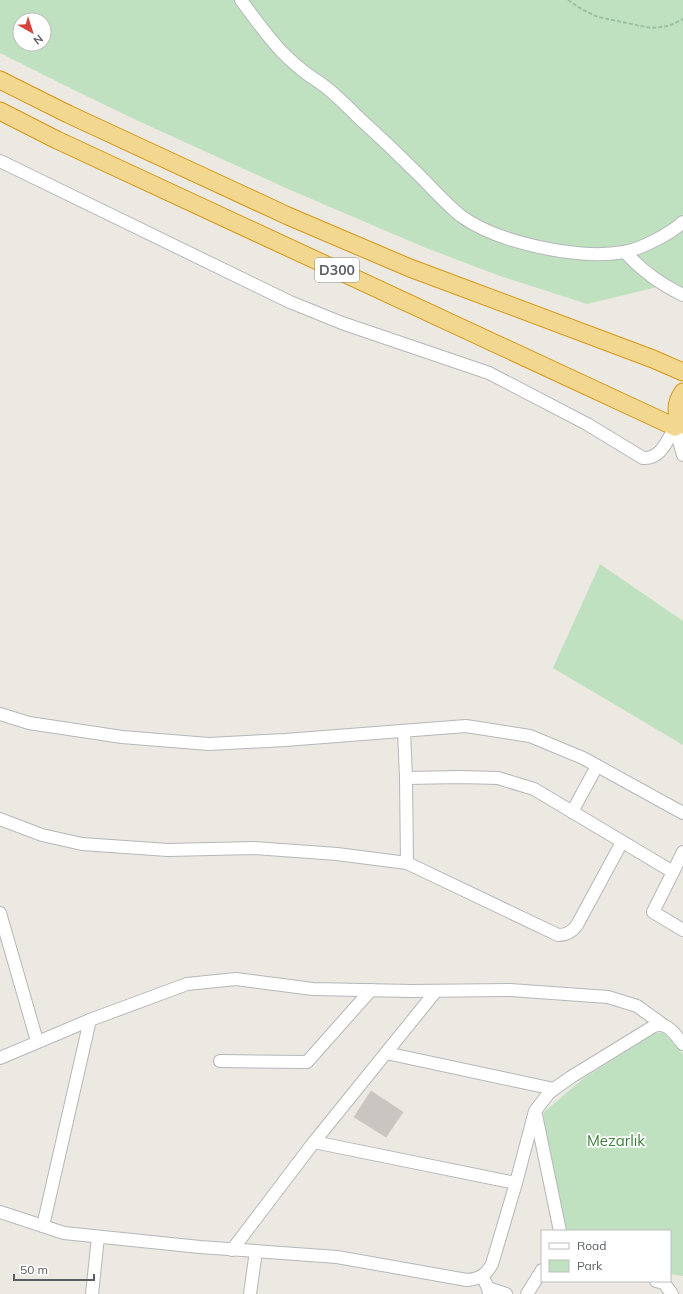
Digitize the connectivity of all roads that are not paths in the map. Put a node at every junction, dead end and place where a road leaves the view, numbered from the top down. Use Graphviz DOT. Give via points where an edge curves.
graph roads {
  1 [pos="241,0"];
  2 [pos="0,80"];
  3 [pos="0,111"];
  4 [pos="0,161"];
  5 [pos="683,222"];
  6 [pos="625,252"];
  7 [pos="683,295"];
  8 [pos="683,372"];
  9 [pos="683,392"];
  10 [pos="679,425"];
  11 [pos="683,455"];
  12 [pos="0,714"];
  13 [pos="404,731"];
  14 [pos="597,766"];
  15 [pos="406,778"];
  16 [pos="572,812"];
  17 [pos="683,813"];
  18 [pos="0,819"];
  19 [pos="622,842"];
  20 [pos="683,852"];
  21 [pos="407,863"];
  22 [pos="673,872"];
  23 [pos="0,913"];
  24 [pos="683,930"];
  25 [pos="12,956"];
  26 [pos="0,958"];
  27 [pos="371,990"];
  28 [pos="436,991"];
  29 [pos="90,1020"];
  30 [pos="662,1024"];
  31 [pos="38,1041"];
  32 [pos="683,1044"];
  33 [pos="386,1053"];
  34 [pos="0,1058"];
  35 [pos="220,1060"];
  36 [pos="554,1089"];
  37 [pos="535,1111"];
  38 [pos="314,1142"];
  39 [pos="516,1183"];
  40 [pos="0,1212"];
  41 [pos="43,1226"];
  42 [pos="560,1230"];
  43 [pos="98,1237"];
  44 [pos="232,1250"];
  45 [pos="256,1251"];
  46 [pos="541,1272"];
  47 [pos="482,1276"];
  48 [pos="660,1282"];
  49 [pos="488,1291"];
  50 [pos="92,1294"];
  51 [pos="250,1294"];
  52 [pos="506,1294"];
  53 [pos="527,1294"];
  54 [pos="672,1294"];
  1 -- 6 [label="street" via="283,53 332,92 450,208 474,224 495,234 544,247 590,253"];
  2 -- 8 [label="highway, D300" via="288,216 410,268"];
  3 -- 10 [label="highway, D300" via="57,140"];
  4 -- 10 [label="street" via="290,302 342,323 489,373 587,424 643,458 658,455"];
  5 -- 6 [label="street" via="670,232"];
  6 -- 7 [label="street" via="650,275"];
  9 -- 10 [label="highway" via="677,406"];
  10 -- 11 [label="street"];
  12 -- 13 [label="street" via="29,723 122,737 208,744"];
  13 -- 14 [label="street" via="466,726 530,736"];
  13 -- 15 [label="street"];
  14 -- 16 [label="street"];
  14 -- 17 [label="street"];
  15 -- 16 [label="street" via="498,778 534,789"];
  15 -- 21 [label="street"];
  16 -- 19 [label="street"];
  18 -- 21 [label="street" via="42,835 82,844 168,850 254,848 337,854"];
  19 -- 21 [label="street" via="574,930 564,935 552,933"];
  19 -- 22 [label="street"];
  20 -- 22 [label="street"];
  22 -- 24 [label="street" via="653,912"];
  23 -- 25 [label="street"];
  25 -- 26 [label="street"];
  25 -- 31 [label="street"];
  27 -- 28 [label="street"];
  27 -- 29 [label="street" via="313,989 236,979 187,984"];
  27 -- 35 [label="street" via="307,1062"];
  28 -- 30 [label="street" via="510,990 608,997 637,1006"];
  28 -- 33 [label="street"];
  29 -- 31 [label="street"];
  29 -- 41 [label="street"];
  30 -- 32 [label="street"];
  30 -- 36 [label="street" via="654,1026"];
  31 -- 34 [label="street"];
  33 -- 36 [label="street"];
  33 -- 38 [label="street"];
  36 -- 37 [label="street"];
  37 -- 39 [label="street"];
  37 -- 42 [label="street"];
  38 -- 39 [label="street"];
  38 -- 44 [label="street"];
  39 -- 47 [label="street" via="492,1264"];
  40 -- 41 [label="street"];
  41 -- 43 [label="street" via="64,1233"];
  43 -- 44 [label="street"];
  43 -- 50 [label="street"];
  44 -- 45 [label="street"];
  45 -- 47 [label="street" via="337,1257 467,1280"];
  45 -- 51 [label="street"];
  46 -- 53 [label="street"];
  47 -- 49 [label="street"];
  48 -- 54 [label="street" via="664,1283"];
  49 -- 52 [label="street"];
}
